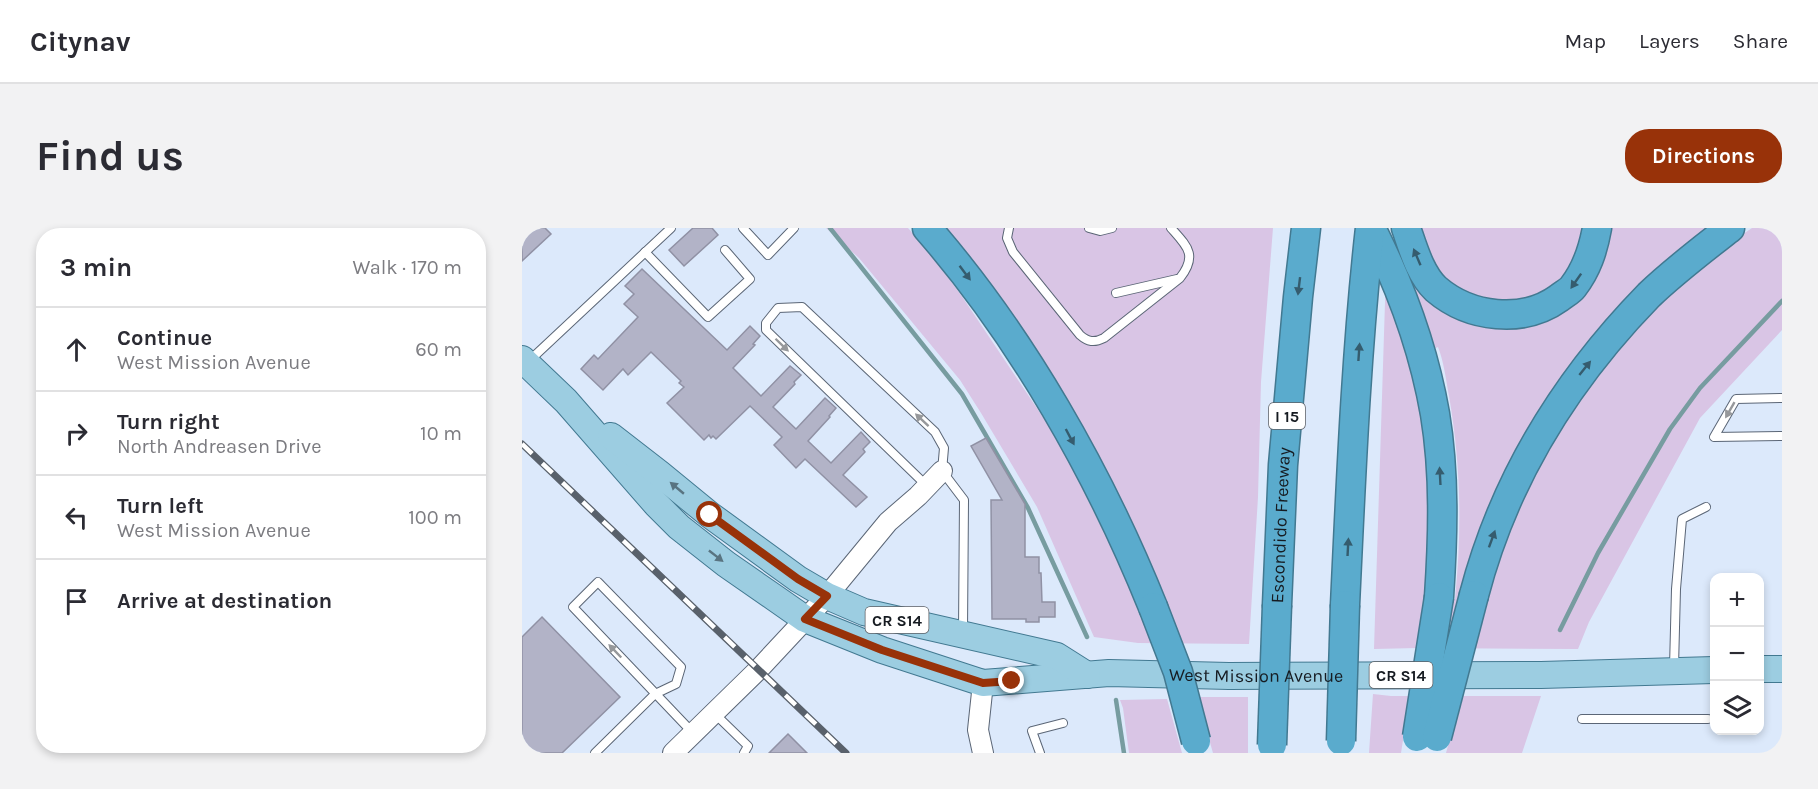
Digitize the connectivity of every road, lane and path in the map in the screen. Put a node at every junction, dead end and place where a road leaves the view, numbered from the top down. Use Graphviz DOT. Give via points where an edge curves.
graph roads {
  1 [pos="671,228"];
  2 [pos="743,228"];
  3 [pos="794,228"];
  4 [pos="927,228"];
  5 [pos="1009,228"];
  6 [pos="1089,228"];
  7 [pos="1112,228"];
  8 [pos="1171,228"];
  9 [pos="1306,228"];
  10 [pos="1371,228"];
  11 [pos="1406,228"];
  12 [pos="1597,228"];
  13 [pos="1730,228"];
  14 [pos="724,250"];
  15 [pos="645,252"];
  16 [pos="1180,278"];
  17 [pos="1116,293"];
  18 [pos="524,361"];
  19 [pos="1782,399"];
  20 [pos="566,401"];
  21 [pos="1782,436"];
  22 [pos="942,471"];
  23 [pos="927,486"];
  24 [pos="1706,507"];
  25 [pos="827,596"];
  26 [pos="805,619"];
  27 [pos="963,635"];
  28 [pos="1764,669"];
  29 [pos="1782,669"];
  30 [pos="1710,670"];
  31 [pos="1674,671"];
  32 [pos="1087,675"];
  33 [pos="983,683"];
  34 [pos="655,694"];
  35 [pos="714,713"];
  36 [pos="1582,719"];
  37 [pos="1708,719"];
  38 [pos="1063,723"];
  39 [pos="693,734"];
  40 [pos="1425,745"];
  41 [pos="1197,747"];
  42 [pos="1342,747"];
  43 [pos="1272,749"];
  44 [pos="595,753"];
  45 [pos="673,753"];
  46 [pos="744,753"];
  47 [pos="983,753"];
  48 [pos="1040,753"];
  1 -- 15 [label="lane"];
  2 -- 3 [label="lane" via="768,255"];
  4 -- 41 [label="highway, one-way, bridge" via="963,271 1022,356 1109,505 1178,672"];
  5 -- 16 [label="lane" via="1007,238 1013,252 1080,335 1090,341 1104,338"];
  6 -- 7 [label="lane"];
  8 -- 16 [label="lane" via="1190,255"];
  9 -- 43 [label="highway, Escondido Freeway / I 15, one-way, bridge" via="1283,465"];
  40 -- 10 [label="highway, one-way, bridge" via="1442,518 1435,413 1414,332 1390,266"];
  42 -- 10 [label="highway, one-way, bridge" via="1355,409"];
  12 -- 11 [label="highway, one-way" via="1590,261 1572,288 1548,306 1516,315 1483,313 1458,304 1435,288 1417,261"];
  40 -- 13 [label="highway, one-way, bridge" via="1497,525 1519,474 1552,416 1615,332 1651,294"];
  14 -- 15 [label="lane" via="750,279 708,317"];
  15 -- 18 [label="lane"];
  16 -- 17 [label="lane"];
  18 -- 20 [label="main road, West Mission Avenue / CR S14"];
  19 -- 21 [label="lane, one-way" via="1736,399 1714,437"];
  25 -- 20 [label="main road, West Mission Avenue / CR S14, one-way" via="710,515"];
  20 -- 26 [label="main road, West Mission Avenue / CR S14, one-way" via="679,527"];
  22 -- 23 [label="street"];
  22 -- 23 [label="lane, one-way" via="944,448 935,432 802,307 778,308 766,323 766,330"];
  22 -- 27 [label="lane" via="964,500"];
  23 -- 25 [label="street" via="888,522"];
  24 -- 31 [label="lane" via="1682,519"];
  25 -- 26 [label="street"];
  25 -- 27 [label="main road, West Mission Avenue / CR S14" via="864,612"];
  26 -- 33 [label="main road, West Mission Avenue / CR S14" via="882,650"];
  26 -- 35 [label="street"];
  27 -- 32 [label="main road, West Mission Avenue / CR S14" via="1057,656"];
  28 -- 29 [label="main road"];
  30 -- 31 [label="main road, West Mission Avenue / CR S14"];
  31 -- 32 [label="main road, West Mission Avenue / CR S14" via="1541,675"];
  32 -- 33 [label="main road, West Mission Avenue / CR S14"];
  33 -- 47 [label="street" via="978,730"];
  34 -- 34 [label="lane, one-way" via="573,607 597,582 681,667 676,684"];
  34 -- 39 [label="lane"];
  34 -- 44 [label="lane"];
  35 -- 39 [label="street"];
  35 -- 46 [label="lane" via="748,746"];
  36 -- 37 [label="lane"];
  38 -- 48 [label="lane" via="1032,731"];
  39 -- 45 [label="street"];
}
